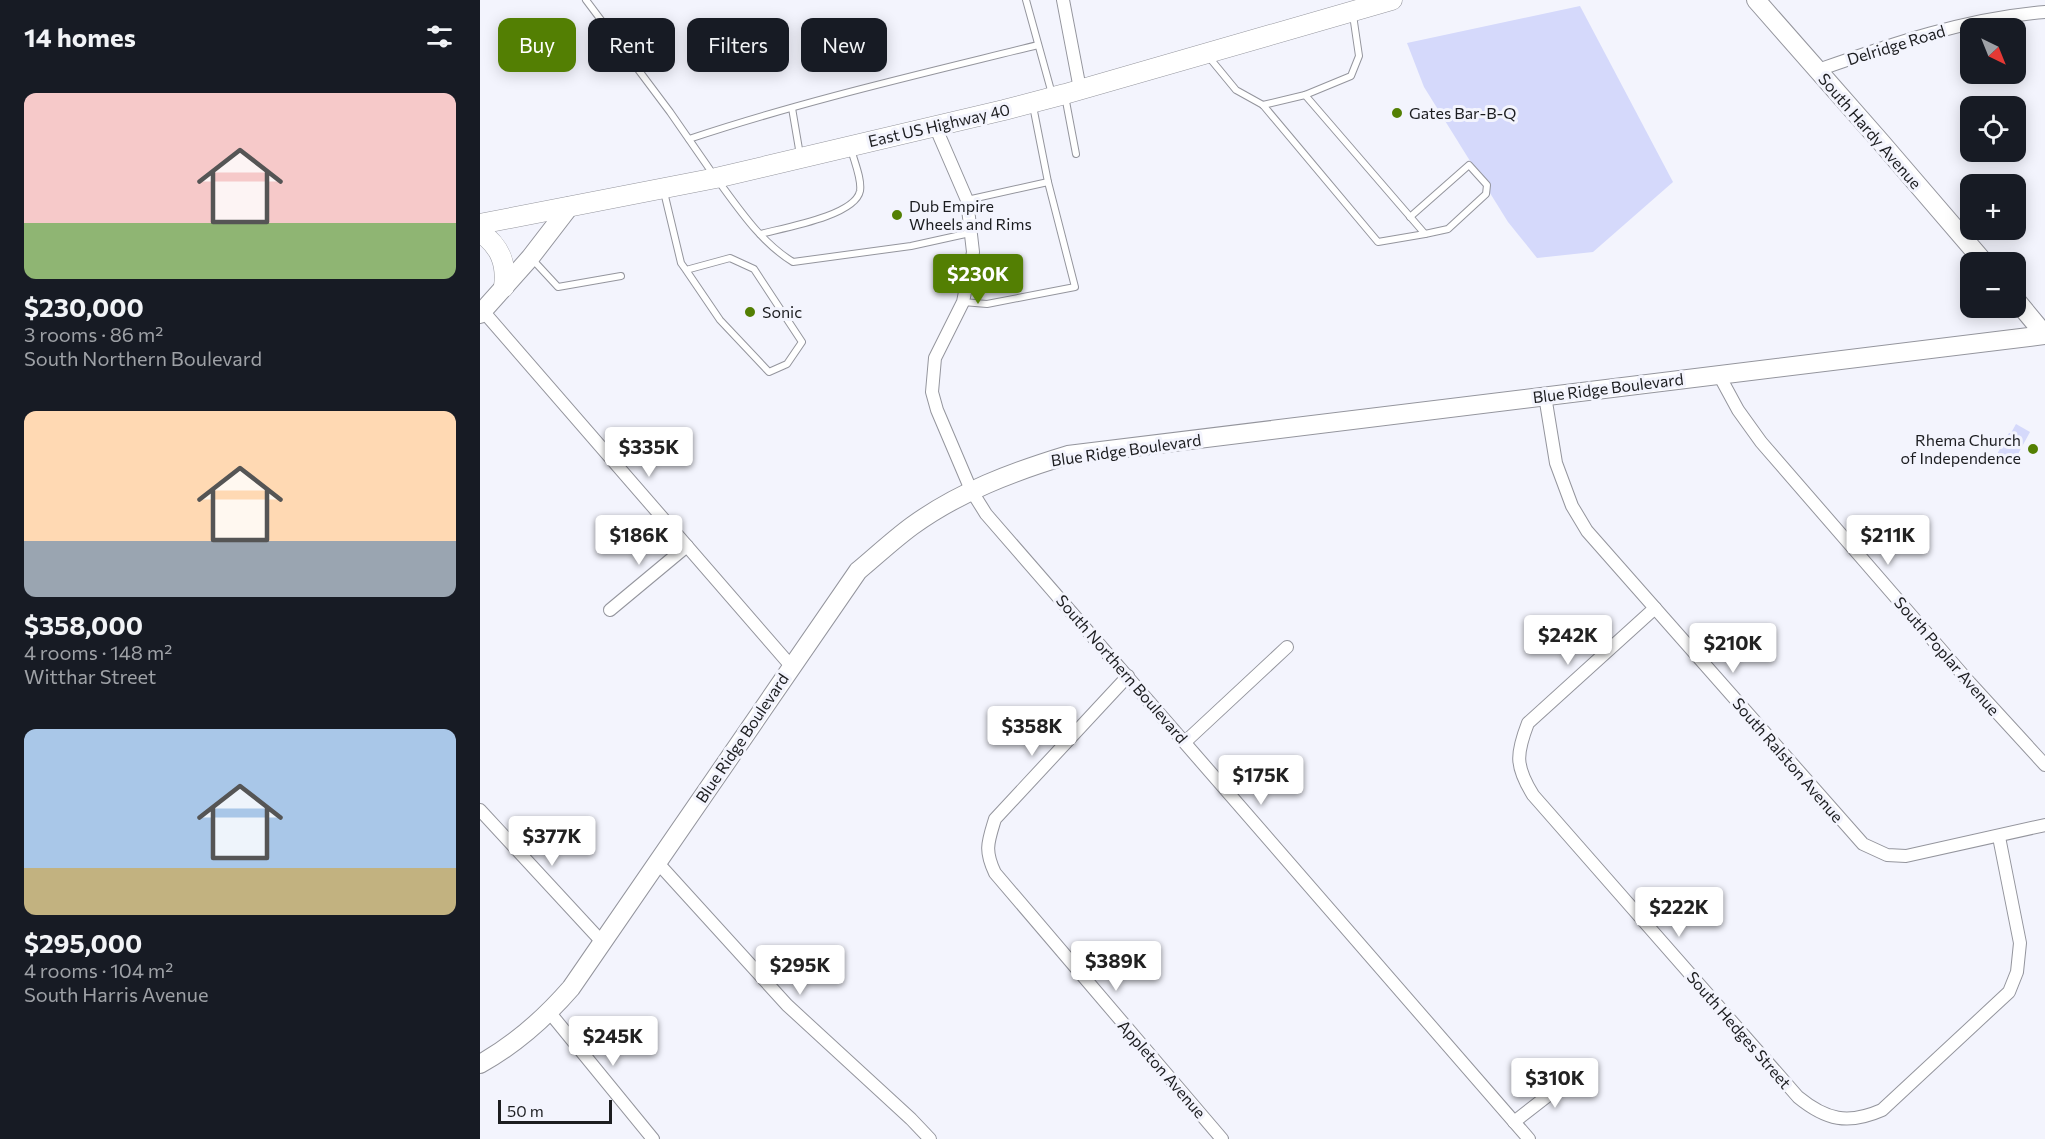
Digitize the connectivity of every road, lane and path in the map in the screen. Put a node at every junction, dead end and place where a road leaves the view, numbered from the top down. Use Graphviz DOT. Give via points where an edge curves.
graph roads {
  1 [pos="586,0"];
  2 [pos="1026,0"];
  3 [pos="1064,0"];
  4 [pos="1392,0"];
  5 [pos="1756,0"];
  6 [pos="1353,12"];
  7 [pos="2045,12"];
  8 [pos="1038,45"];
  9 [pos="1206,53"];
  10 [pos="1818,70"];
  11 [pos="1066,93"];
  12 [pos="1305,95"];
  13 [pos="1032,103"];
  14 [pos="1263,105"];
  15 [pos="792,108"];
  16 [pos="935,126"];
  17 [pos="689,139"];
  18 [pos="850,146"];
  19 [pos="1076,154"];
  20 [pos="800,158"];
  21 [pos="716,178"];
  22 [pos="1048,182"];
  23 [pos="663,188"];
  24 [pos="967,200"];
  25 [pos="570,206"];
  26 [pos="1410,217"];
  27 [pos="480,224"];
  28 [pos="480,232"];
  29 [pos="971,233"];
  30 [pos="760,234"];
  31 [pos="1425,234"];
  32 [pos="1975,252"];
  33 [pos="530,258"];
  34 [pos="686,270"];
  35 [pos="621,276"];
  36 [pos="504,287"];
  37 [pos="963,302"];
  38 [pos="2026,312"];
  39 [pos="482,313"];
  40 [pos="2045,334"];
  41 [pos="1719,375"];
  42 [pos="1545,396"];
  43 [pos="971,490"];
  44 [pos="687,546"];
  45 [pos="1655,608"];
  46 [pos="610,610"];
  47 [pos="1287,647"];
  48 [pos="791,666"];
  49 [pos="1128,676"];
  50 [pos="1185,742"];
  51 [pos="2045,765"];
  52 [pos="480,810"];
  53 [pos="2045,825"];
  54 [pos="1999,837"];
  55 [pos="657,862"];
  56 [pos="603,943"];
  57 [pos="550,1013"];
  58 [pos="480,1064"];
  59 [pos="1577,1073"];
  60 [pos="1514,1122"];
  61 [pos="653,1139"];
  62 [pos="930,1139"];
  63 [pos="1222,1139"];
  64 [pos="1529,1139"];
  1 -- 17 [label="lane"];
  2 -- 8 [label="lane"];
  3 -- 11 [label="street"];
  4 -- 6 [label="main road, East US Highway 40"];
  5 -- 10 [label="street, South Hardy Avenue"];
  6 -- 9 [label="main road, East US Highway 40"];
  6 -- 12 [label="lane" via="1359,56 1351,76"];
  7 -- 10 [label="street, Delridge Road" via="1963,25"];
  8 -- 11 [label="lane"];
  8 -- 15 [label="lane"];
  9 -- 11 [label="main road, East US Highway 40"];
  9 -- 14 [label="lane" via="1236,90"];
  10 -- 32 [label="street, South Hardy Avenue"];
  11 -- 13 [label="main road, East US Highway 40"];
  11 -- 19 [label="lane"];
  12 -- 14 [label="lane"];
  12 -- 26 [label="lane"];
  13 -- 16 [label="main road, East US Highway 40"];
  13 -- 22 [label="lane"];
  14 -- 31 [label="lane" via="1378,242"];
  15 -- 17 [label="lane"];
  15 -- 20 [label="lane"];
  16 -- 18 [label="main road, East US Highway 40"];
  16 -- 24 [label="street, South Northern Boulevard"];
  17 -- 21 [label="lane"];
  18 -- 20 [label="main road, East US Highway 40"];
  18 -- 30 [label="lane" via="861,188 849,206 834,214"];
  20 -- 21 [label="main road, East US Highway 40"];
  21 -- 23 [label="main road, East US Highway 40"];
  21 -- 30 [label="lane"];
  22 -- 24 [label="lane"];
  22 -- 37 [label="lane" via="1075,288 987,304"];
  23 -- 25 [label="main road, East US Highway 40"];
  23 -- 34 [label="lane"];
  24 -- 29 [label="street, South Northern Boulevard"];
  25 -- 27 [label="main road, East US Highway 40"];
  25 -- 33 [label="street"];
  26 -- 31 [label="lane"];
  26 -- 31 [label="lane" via="1468,165 1487,185 1486,194 1448,229"];
  28 -- 36 [label="main road" via="503,258"];
  29 -- 30 [label="lane" via="911,246 793,262"];
  29 -- 37 [label="street, South Northern Boulevard" via="973,252"];
  33 -- 35 [label="lane" via="558,287"];
  33 -- 36 [label="street"];
  34 -- 34 [label="lane" via="720,320 770,372 787,364 802,342 754,269 730,258"];
  36 -- 39 [label="street"];
  37 -- 43 [label="street, South Northern Boulevard" via="935,358 932,392"];
  38 -- 40 [label="street"];
  39 -- 44 [label="street"];
  40 -- 41 [label="street, Blue Ridge Boulevard"];
  41 -- 42 [label="street, Blue Ridge Boulevard"];
  41 -- 51 [label="street, South Poplar Avenue" via="1761,442"];
  42 -- 43 [label="street, Blue Ridge Boulevard" via="1068,455 1023,468"];
  42 -- 45 [label="street, South Ralston Avenue" via="1556,463 1572,506 1587,531"];
  43 -- 48 [label="street, Blue Ridge Boulevard" via="912,526 858,571"];
  43 -- 49 [label="street, South Northern Boulevard" via="986,514"];
  44 -- 46 [label="street"];
  44 -- 48 [label="street"];
  45 -- 54 [label="street, South Ralston Avenue" via="1863,844 1887,855 1906,856"];
  45 -- 54 [label="street, South Hedges Street" via="1528,723 1518,749 1522,777 1533,795 1814,1111 1847,1120 1882,1110 2009,992 2018,972 2020,943"];
  47 -- 50 [label="street"];
  48 -- 55 [label="street, Blue Ridge Boulevard"];
  49 -- 50 [label="street, South Northern Boulevard"];
  49 -- 63 [label="street, Appleton Avenue" via="995,819 987,845 988,859 995,873"];
  50 -- 60 [label="street, South Northern Boulevard"];
  52 -- 56 [label="street"];
  53 -- 54 [label="street, South Ralston Avenue"];
  55 -- 56 [label="street, Blue Ridge Boulevard"];
  55 -- 62 [label="street" via="787,1005"];
  56 -- 57 [label="street, Blue Ridge Boulevard"];
  57 -- 58 [label="street, Blue Ridge Boulevard"];
  57 -- 61 [label="street"];
  59 -- 60 [label="street"];
  60 -- 64 [label="street, South Northern Boulevard"];
}
